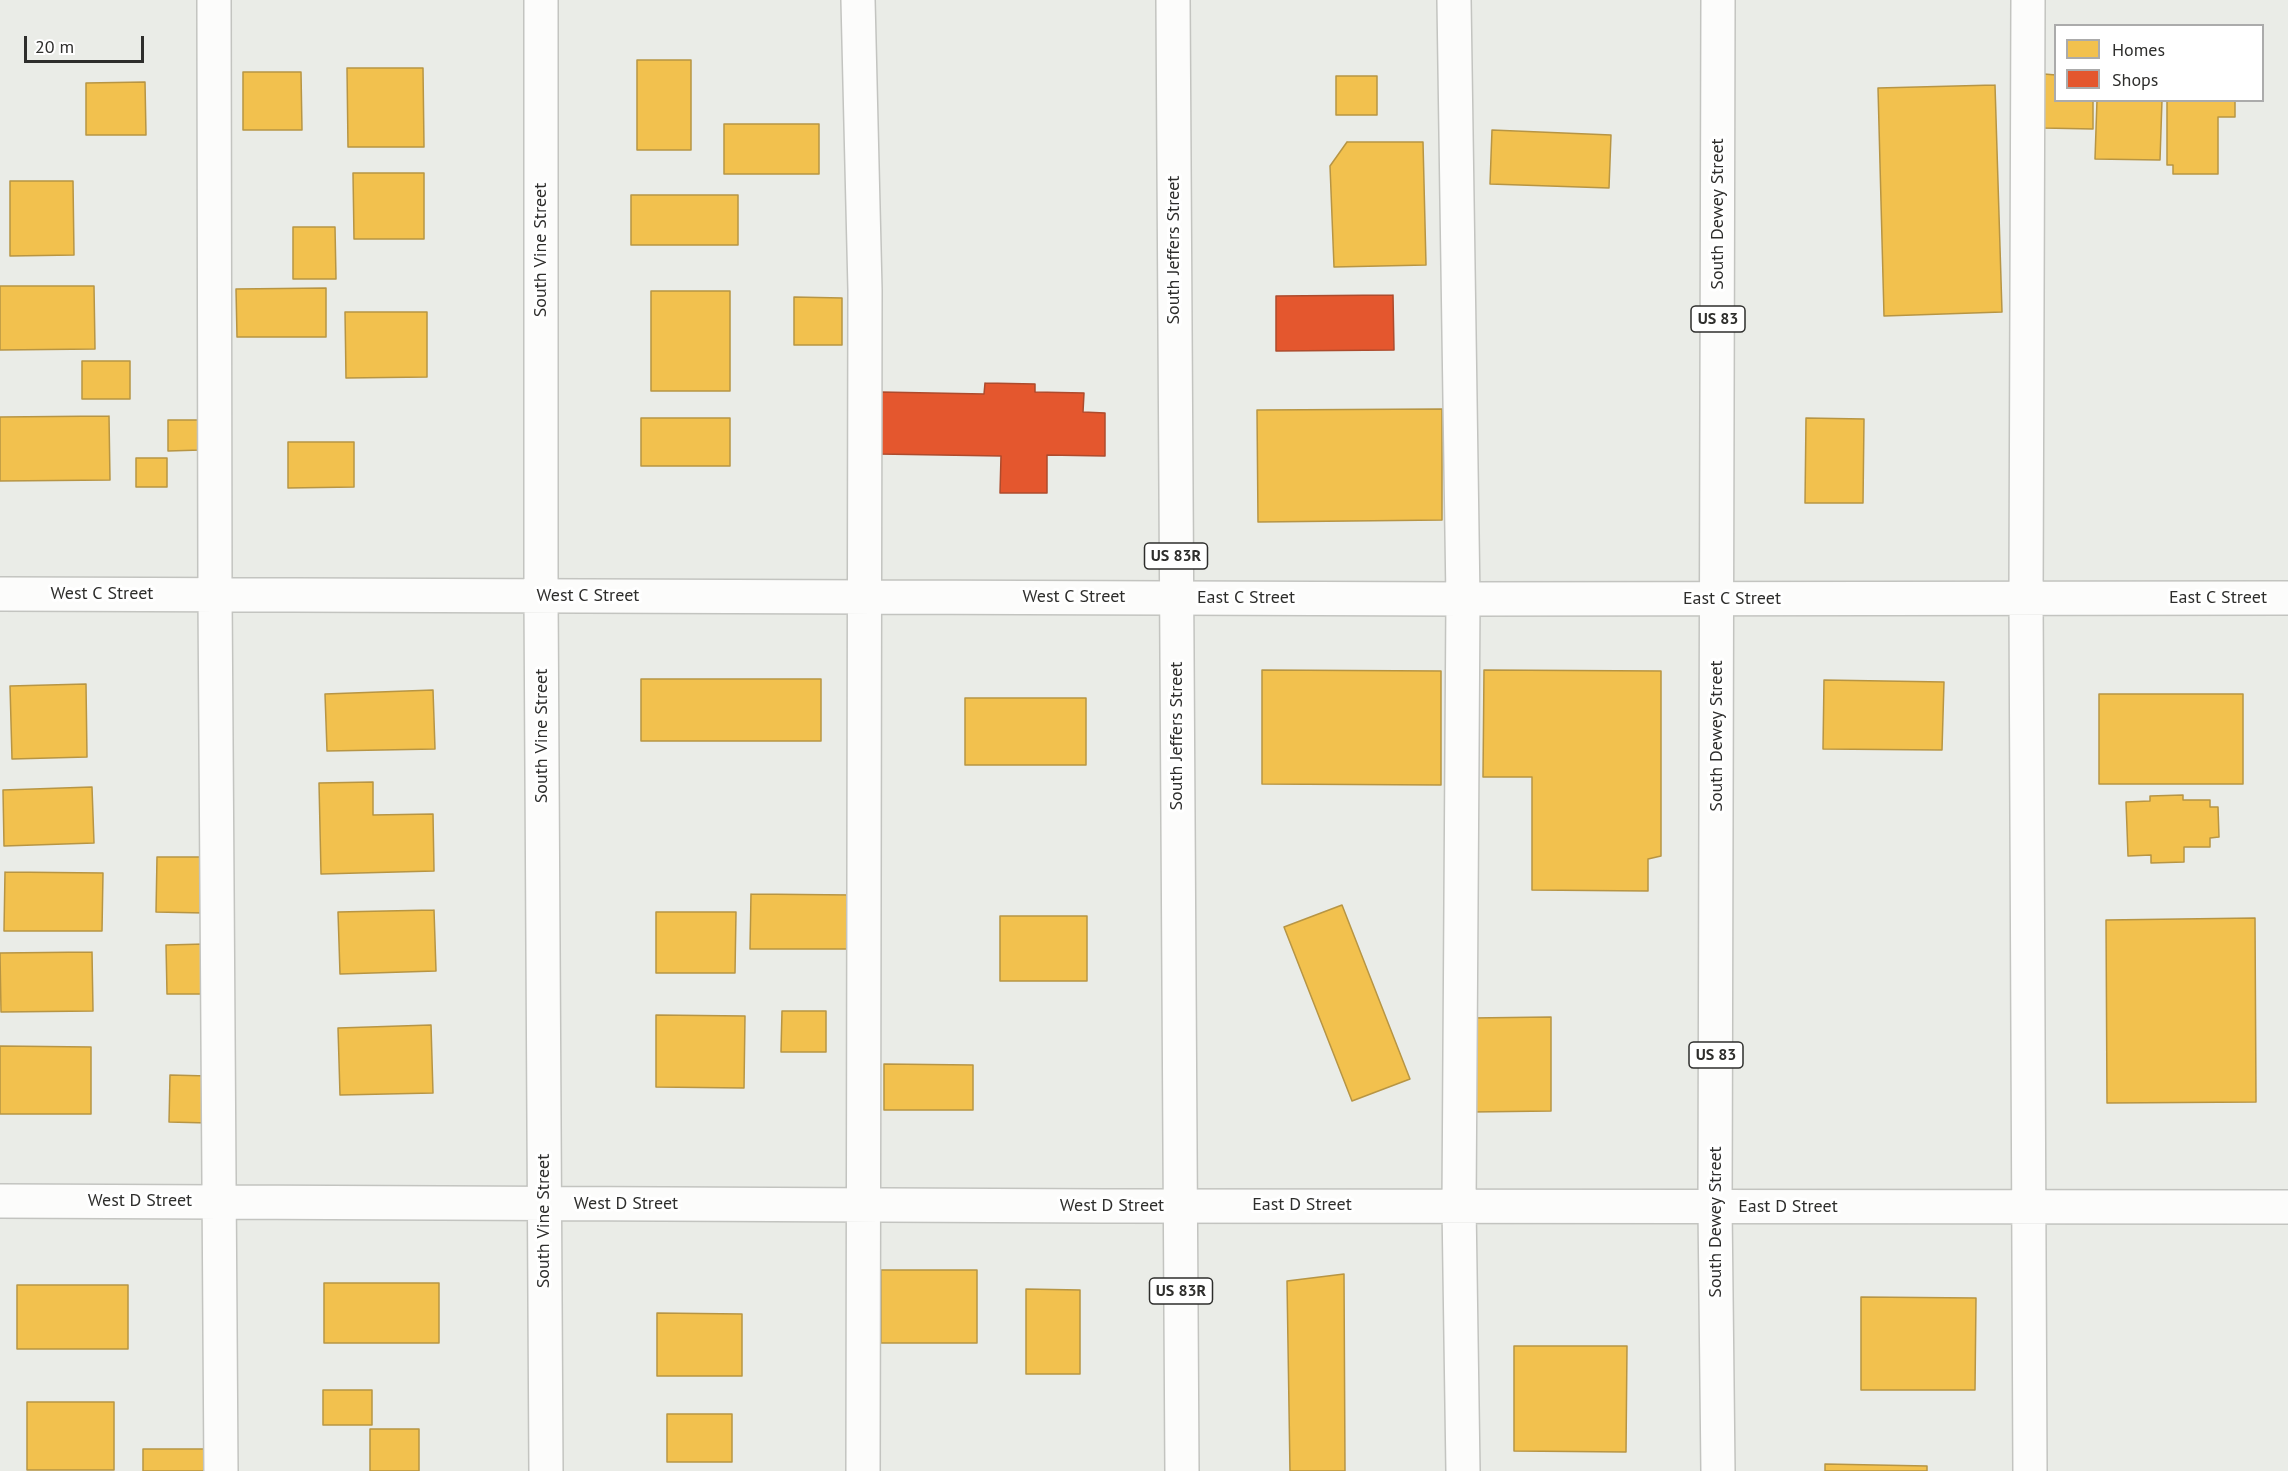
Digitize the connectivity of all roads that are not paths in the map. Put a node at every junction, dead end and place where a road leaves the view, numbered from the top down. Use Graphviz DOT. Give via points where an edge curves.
graph roads {
  1 [pos="214,0"];
  2 [pos="541,0"];
  3 [pos="858,0"];
  4 [pos="1173,0"];
  5 [pos="1454,0"];
  6 [pos="1718,0"];
  7 [pos="2028,0"];
  8 [pos="0,594"];
  9 [pos="215,595"];
  10 [pos="541,596"];
  11 [pos="863,597"];
  12 [pos="2026,597"];
  13 [pos="1176,598"];
  14 [pos="2288,598"];
  15 [pos="1463,599"];
  16 [pos="1718,599"];
  17 [pos="0,1201"];
  18 [pos="219,1201"];
  19 [pos="544,1203"];
  20 [pos="863,1205"];
  21 [pos="1459,1205"];
  22 [pos="1180,1206"];
  23 [pos="1715,1207"];
  24 [pos="2030,1207"];
  25 [pos="2288,1207"];
  26 [pos="221,1471"];
  27 [pos="546,1471"];
  28 [pos="863,1471"];
  29 [pos="1182,1471"];
  30 [pos="1463,1471"];
  31 [pos="1718,1471"];
  32 [pos="2030,1471"];
  1 -- 9 [label="main road"];
  2 -- 10 [label="main road, South Vine Street"];
  3 -- 11 [label="main road" via="865,290"];
  4 -- 13 [label="main road, South Jeffers Street / US 83R"];
  5 -- 15 [label="main road"];
  6 -- 16 [label="main road, South Dewey Street / US 83"];
  7 -- 12 [label="main road"];
  8 -- 9 [label="main road, West C Street"];
  9 -- 10 [label="main road, West C Street"];
  9 -- 18 [label="main road"];
  10 -- 11 [label="main road, West C Street"];
  10 -- 19 [label="main road, South Vine Street"];
  11 -- 13 [label="main road, West C Street"];
  11 -- 20 [label="main road"];
  12 -- 14 [label="main road, East C Street"];
  12 -- 16 [label="main road, East C Street"];
  12 -- 24 [label="main road"];
  13 -- 15 [label="main road, East C Street"];
  13 -- 22 [label="main road, South Jeffers Street / US 83R"];
  15 -- 16 [label="main road, East C Street"];
  15 -- 21 [label="main road"];
  16 -- 23 [label="main road, South Dewey Street / US 83"];
  17 -- 18 [label="main road, West D Street"];
  18 -- 19 [label="main road, West D Street"];
  18 -- 26 [label="main road"];
  19 -- 20 [label="main road, West D Street"];
  19 -- 27 [label="main road, South Vine Street"];
  20 -- 22 [label="main road, West D Street"];
  20 -- 28 [label="main road"];
  21 -- 22 [label="main road, East D Street"];
  21 -- 23 [label="main road, East D Street"];
  21 -- 30 [label="main road"];
  22 -- 29 [label="main road, South Jeffers Street / US 83R"];
  23 -- 24 [label="main road, East D Street"];
  23 -- 31 [label="main road, South Dewey Street / US 83"];
  24 -- 25 [label="main road, East D Street"];
  24 -- 32 [label="main road"];
}
